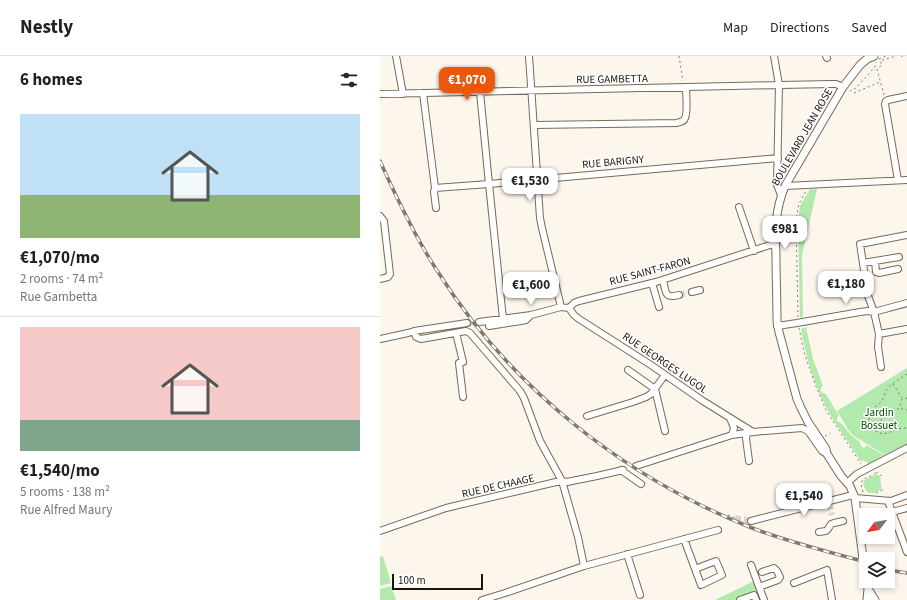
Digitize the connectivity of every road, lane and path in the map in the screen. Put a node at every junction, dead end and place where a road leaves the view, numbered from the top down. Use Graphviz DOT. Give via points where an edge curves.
graph roads {
  1 [pos="396,56"];
  2 [pos="529,56"];
  3 [pos="679,56"];
  4 [pos="774,56"];
  5 [pos="873,56"];
  6 [pos="886,56"];
  7 [pos="896,56"];
  8 [pos="880,82"];
  9 [pos="779,85"];
  10 [pos="843,87"];
  11 [pos="685,88"];
  12 [pos="531,91"];
  13 [pos="480,92"];
  14 [pos="423,93"];
  15 [pos="854,93"];
  16 [pos="380,94"];
  17 [pos="403,94"];
  18 [pos="907,96"];
  19 [pos="886,101"];
  20 [pos="534,125"];
  21 [pos="778,158"];
  22 [pos="538,179"];
  23 [pos="902,180"];
  24 [pos="489,184"];
  25 [pos="810,185"];
  26 [pos="785,186"];
  27 [pos="435,188"];
  28 [pos="781,195"];
  29 [pos="436,208"];
  30 [pos="739,208"];
  31 [pos="380,216"];
  32 [pos="907,235"];
  33 [pos="775,244"];
  34 [pos="754,251"];
  35 [pos="899,257"];
  36 [pos="875,261"];
  37 [pos="863,263"];
  38 [pos="898,269"];
  39 [pos="380,279"];
  40 [pos="663,280"];
  41 [pos="652,283"];
  42 [pos="700,290"];
  43 [pos="692,292"];
  44 [pos="679,295"];
  45 [pos="907,303"];
  46 [pos="659,307"];
  47 [pos="561,308"];
  48 [pos="569,308"];
  49 [pos="874,312"];
  50 [pos="531,315"];
  51 [pos="503,318"];
  52 [pos="480,322"];
  53 [pos="467,323"];
  54 [pos="797,323"];
  55 [pos="489,326"];
  56 [pos="777,326"];
  57 [pos="907,329"];
  58 [pos="414,331"];
  59 [pos="456,333"];
  60 [pos="879,334"];
  61 [pos="380,338"];
  62 [pos="881,368"];
  63 [pos="628,370"];
  64 [pos="907,374"];
  65 [pos="662,379"];
  66 [pos="892,384"];
  67 [pos="654,390"];
  68 [pos="463,396"];
  69 [pos="907,398"];
  70 [pos="902,399"];
  71 [pos="901,407"];
  72 [pos="907,410"];
  73 [pos="587,416"];
  74 [pos="730,418"];
  75 [pos="871,427"];
  76 [pos="907,428"];
  77 [pos="665,431"];
  78 [pos="750,433"];
  79 [pos="830,433"];
  80 [pos="732,435"];
  81 [pos="822,438"];
  82 [pos="907,448"];
  83 [pos="827,454"];
  84 [pos="749,460"];
  85 [pos="636,466"];
  86 [pos="865,468"];
  87 [pos="876,468"];
  88 [pos="882,476"];
  89 [pos="562,481"];
  90 [pos="847,483"];
  91 [pos="641,484"];
  92 [pos="885,489"];
  93 [pos="875,494"];
  94 [pos="907,494"];
  95 [pos="864,495"];
  96 [pos="854,496"];
  97 [pos="888,501"];
  98 [pos="891,508"];
  99 [pos="907,508"];
  100 [pos="895,511"];
  101 [pos="728,515"];
  102 [pos="832,515"];
  103 [pos="735,518"];
  104 [pos="895,520"];
  105 [pos="751,521"];
  106 [pos="843,521"];
  107 [pos="834,522"];
  108 [pos="718,530"];
  109 [pos="380,531"];
  110 [pos="819,532"];
  111 [pos="684,539"];
  112 [pos="862,552"];
  113 [pos="907,552"];
  114 [pos="627,554"];
  115 [pos="751,565"];
  116 [pos="584,566"];
  117 [pos="695,568"];
  118 [pos="762,572"];
  119 [pos="794,583"];
  120 [pos="759,588"];
  121 [pos="868,589"];
  122 [pos="505,593"];
  123 [pos="640,595"];
  124 [pos="482,600"];
  125 [pos="507,600"];
  126 [pos="740,600"];
  127 [pos="756,600"];
  128 [pos="764,600"];
  129 [pos="832,600"];
  130 [pos="867,600"];
  131 [pos="875,600"];
  1 -- 17 [label="street"];
  2 -- 12 [label="street"];
  3 -- 11 [label="path"];
  4 -- 9 [label="street"];
  5 -- 10 [label="main road, BOULEVARD JEAN ROSE" via="860,64"];
  6 -- 10 [label="path" via="876,61 875,67 856,88 851,91"];
  7 -- 8 [label="path" via="880,61 882,65 877,69"];
  8 -- 15 [label="path"];
  8 -- 19 [label="path"];
  9 -- 10 [label="street, RUE GAMBETTA" via="836,84"];
  9 -- 11 [label="street, RUE GAMBETTA"];
  9 -- 21 [label="street"];
  10 -- 26 [label="main road, BOULEVARD JEAN ROSE"];
  11 -- 12 [label="street, RUE GAMBETTA"];
  11 -- 20 [label="street" via="686,114 682,122"];
  12 -- 13 [label="street, RUE GAMBETTA"];
  12 -- 20 [label="street"];
  13 -- 14 [label="street, RUE GAMBETTA"];
  13 -- 24 [label="street"];
  14 -- 17 [label="street, RUE GAMBETTA"];
  14 -- 27 [label="street"];
  16 -- 17 [label="street, RUE GAMBETTA"];
  18 -- 19 [label="street"];
  19 -- 23 [label="street"];
  20 -- 22 [label="street"];
  21 -- 22 [label="street, RUE BARIGNY"];
  21 -- 28 [label="street" via="777,185"];
  22 -- 24 [label="street, RUE BARIGNY"];
  22 -- 47 [label="street" via="540,218"];
  23 -- 25 [label="street"];
  24 -- 27 [label="street, RUE BARIGNY"];
  24 -- 51 [label="street"];
  25 -- 26 [label="street"];
  25 -- 54 [label="path" via="799,204 796,220"];
  26 -- 28 [label="main road, BOULEVARD JEAN ROSE"];
  27 -- 29 [label="street"];
  28 -- 33 [label="main road, BOULEVARD JEAN ROSE" via="776,214"];
  30 -- 34 [label="street"];
  31 -- 39 [label="street" via="384,221 390,274"];
  32 -- 37 [label="street" via="860,244"];
  33 -- 34 [label="street, RUE SAINT-FARON"];
  33 -- 56 [label="main road, BOULEVARD JEAN ROSE"];
  34 -- 40 [label="street, RUE SAINT-FARON"];
  35 -- 36 [label="street"];
  36 -- 37 [label="street"];
  36 -- 38 [label="street" via="876,272"];
  37 -- 49 [label="street" via="868,296"];
  40 -- 41 [label="street, RUE SAINT-FARON"];
  40 -- 44 [label="street" via="666,294 671,297"];
  41 -- 46 [label="street"];
  41 -- 48 [label="street, RUE SAINT-FARON" via="578,301"];
  42 -- 43 [label="street"];
  45 -- 49 [label="street"];
  47 -- 48 [label="street, RUE SAINT-FARON"];
  47 -- 50 [label="street, RUE SAINT-FARON"];
  48 -- 74 [label="street, RUE GEORGES LUGOL" via="579,319"];
  49 -- 54 [label="street"];
  49 -- 60 [label="street"];
  50 -- 51 [label="street, RUE SAINT-FARON"];
  50 -- 55 [label="street, RUE SAINT-FARON" via="526,320"];
  51 -- 52 [label="street, RUE SAINT-FARON"];
  53 -- 58 [label="street"];
  54 -- 56 [label="street"];
  54 -- 86 [label="path" via="814,384 826,410"];
  56 -- 83 [label="main road, BOULEVARD JEAN ROSE" via="797,399"];
  57 -- 60 [label="street"];
  58 -- 59 [label="street" via="419,339"];
  58 -- 61 [label="street"];
  59 -- 68 [label="street" via="463,362 459,363"];
  59 -- 89 [label="street" via="466,331 472,335 520,391 540,441"];
  60 -- 62 [label="street"];
  63 -- 67 [label="street"];
  64 -- 66 [label="path"];
  65 -- 67 [label="street"];
  66 -- 70 [label="path"];
  66 -- 75 [label="path" via="881,402 870,413"];
  67 -- 73 [label="street" via="642,399"];
  67 -- 77 [label="street"];
  69 -- 70 [label="path"];
  70 -- 71 [label="path"];
  71 -- 72 [label="path"];
  71 -- 75 [label="path"];
  74 -- 78 [label="street, RUE GEORGES LUGOL"];
  74 -- 80 [label="street" via="734,428"];
  75 -- 76 [label="path" via="881,434"];
  78 -- 80 [label="street"];
  78 -- 83 [label="street" via="802,428 808,431"];
  78 -- 84 [label="street" via="746,438"];
  79 -- 81 [label="path"];
  80 -- 85 [label="street"];
  82 -- 87 [label="street"];
  83 -- 90 [label="main road, BOULEVARD JEAN ROSE"];
  87 -- 88 [label="path"];
  87 -- 90 [label="street" via="857,474"];
  87 -- 95 [label="path" via="874,474 863,479 861,483"];
  89 -- 91 [label="street, RUE DE CHAAGE" via="622,470"];
  89 -- 109 [label="street, RUE DE CHAAGE" via="446,508"];
  89 -- 116 [label="street"];
  90 -- 96 [label="main road, BOULEVARD JEAN ROSE"];
  92 -- 93 [label="path"];
  94 -- 97 [label="street"];
  96 -- 97 [label="street"];
  96 -- 105 [label="street"];
  96 -- 112 [label="main road, BOULEVARD JEAN ROSE"];
  97 -- 98 [label="street"];
  99 -- 100 [label="street"];
  101 -- 103 [label="path"];
  102 -- 107 [label="street"];
  104 -- 113 [label="street"];
  106 -- 107 [label="street"];
  107 -- 110 [label="street" via="826,531"];
  108 -- 111 [label="street"];
  111 -- 114 [label="street"];
  111 -- 117 [label="street"];
  114 -- 116 [label="street"];
  114 -- 123 [label="street"];
  115 -- 120 [label="street"];
  116 -- 122 [label="street"];
  117 -- 117 [label="street" via="701,585 722,575 716,561"];
  118 -- 120 [label="street" via="774,568 780,577"];
  119 -- 129 [label="street" via="827,570"];
  120 -- 128 [label="street"];
  121 -- 130 [label="main road"];
  121 -- 131 [label="main road"];
  122 -- 124 [label="street"];
  122 -- 125 [label="street"];
  126 -- 127 [label="street" via="754,595"];
}
